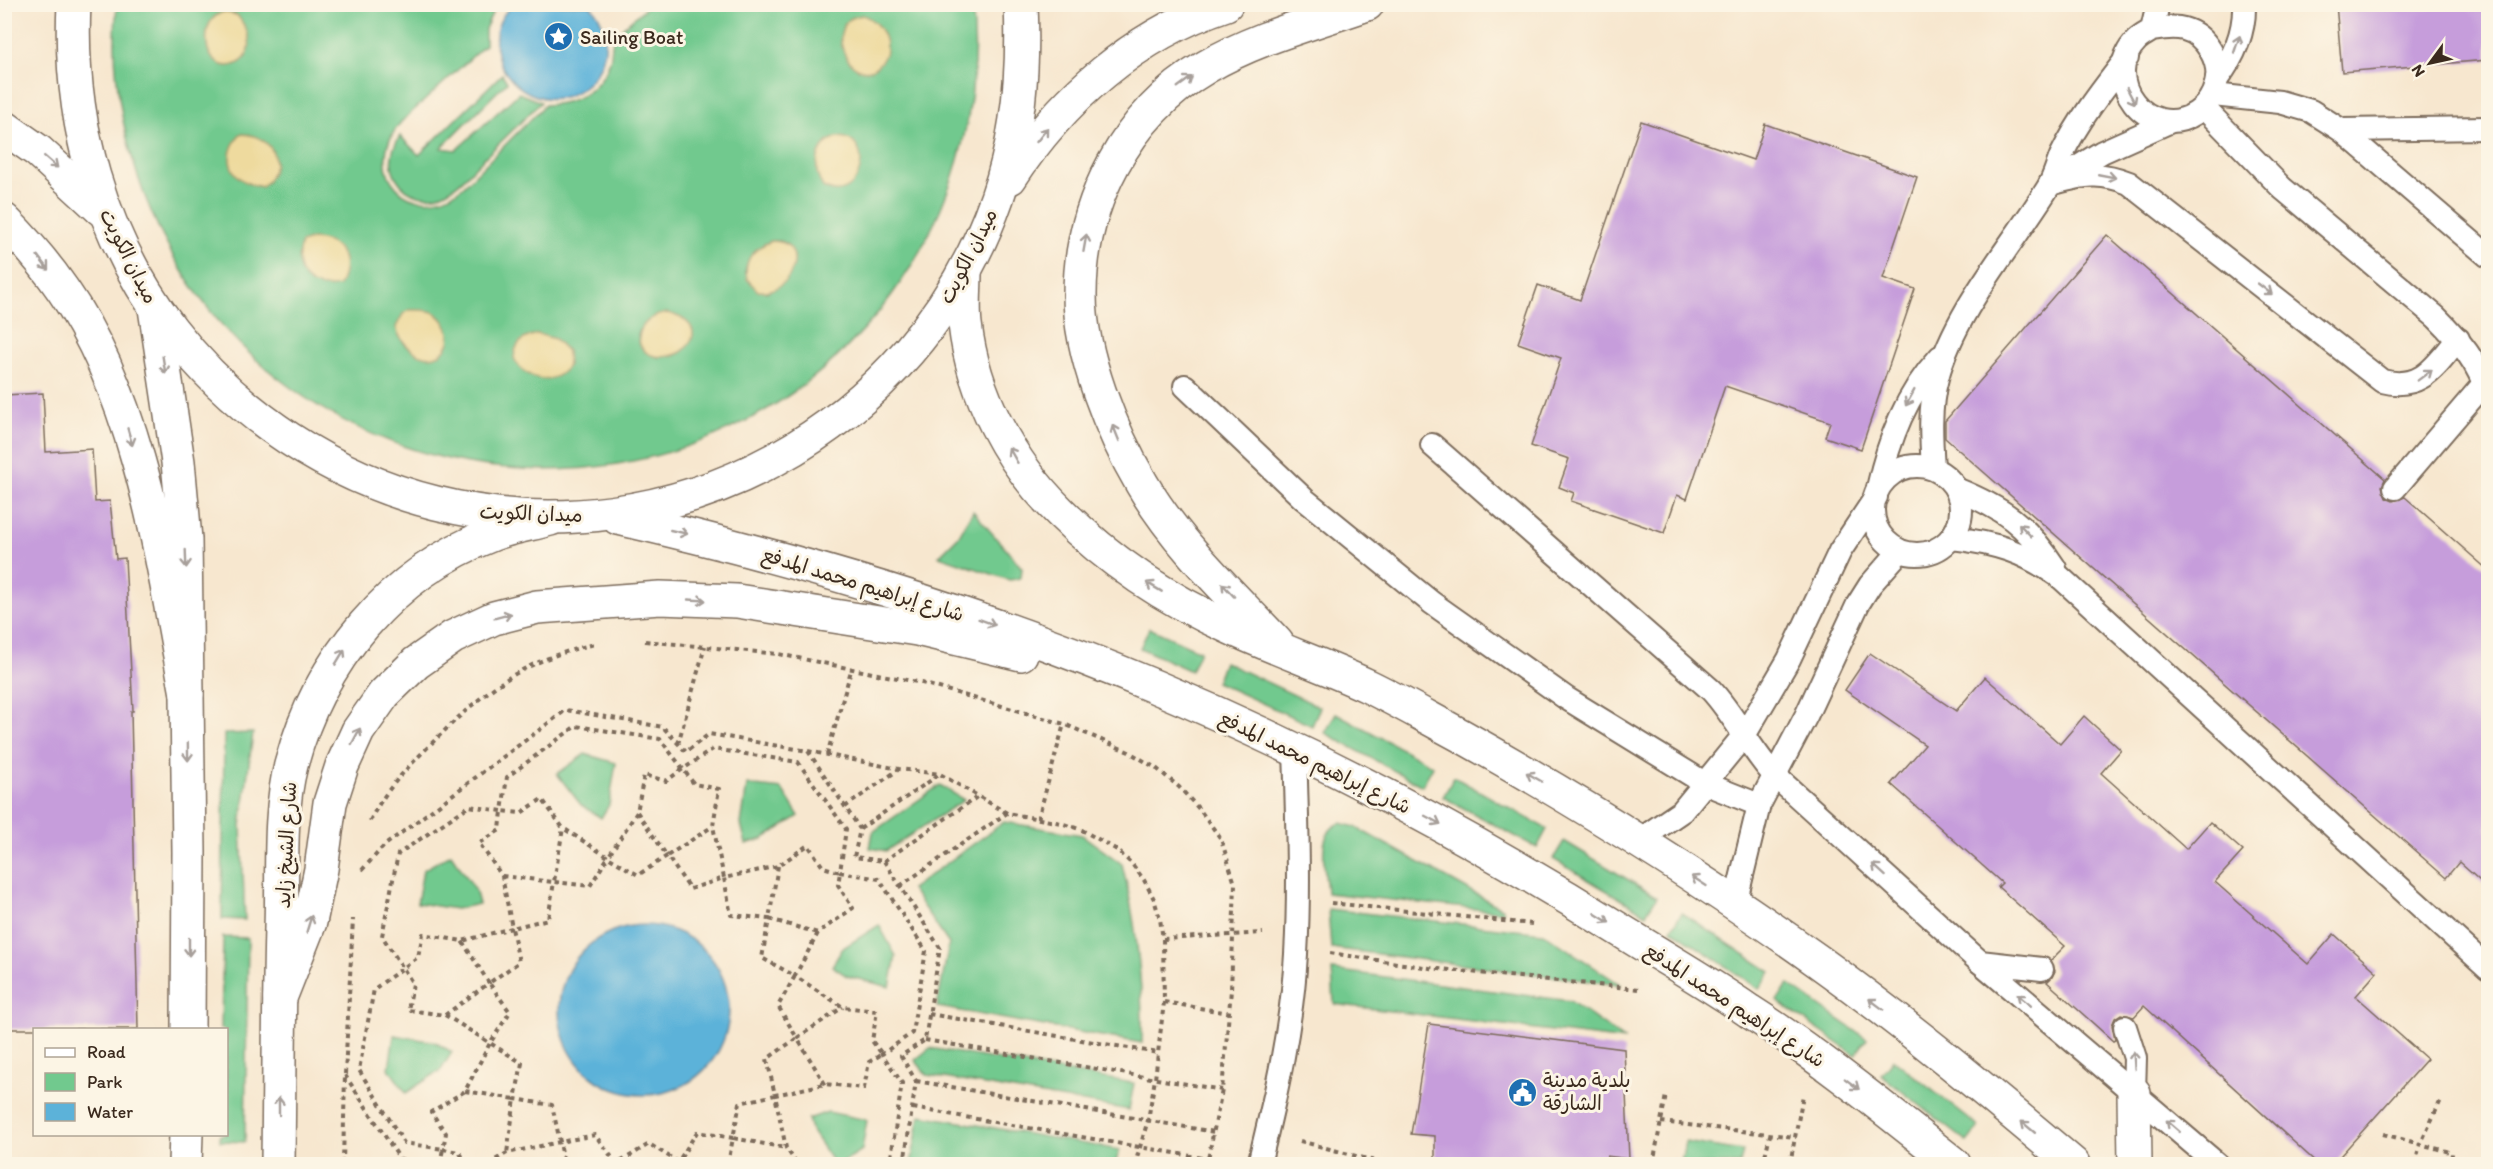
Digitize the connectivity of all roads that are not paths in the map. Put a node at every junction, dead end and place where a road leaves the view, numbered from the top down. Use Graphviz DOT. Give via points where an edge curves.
graph roads {
  1 [pos="74,4"];
  2 [pos="1021,4"];
  3 [pos="1226,4"];
  4 [pos="1366,4"];
  5 [pos="2158,4"];
  6 [pos="2244,4"];
  7 [pos="2152,30"];
  8 [pos="2127,58"];
  9 [pos="2211,94"];
  10 [pos="2169,122"];
  11 [pos="4,127"];
  12 [pos="2488,128"];
  13 [pos="2341,130"];
  14 [pos="2050,184"];
  15 [pos="996,200"];
  16 [pos="105,213"];
  17 [pos="4,220"];
  18 [pos="2488,256"];
  19 [pos="964,272"];
  20 [pos="155,308"];
  21 [pos="2458,339"];
  22 [pos="1945,352"];
  23 [pos="2487,385"];
  24 [pos="1185,386"];
  25 [pos="1432,445"];
  26 [pos="1933,468"];
  27 [pos="2395,488"];
  28 [pos="1956,489"];
  29 [pos="1877,493"];
  30 [pos="601,514"];
  31 [pos="555,518"];
  32 [pos="1952,538"];
  33 [pos="1900,551"];
  34 [pos="2061,577"];
  35 [pos="1282,648"];
  36 [pos="1154,686"];
  37 [pos="187,694"];
  38 [pos="1745,734"];
  39 [pos="1295,749"];
  40 [pos="1774,775"];
  41 [pos="1706,784"];
  42 [pos="1759,805"];
  43 [pos="1638,841"];
  44 [pos="1735,904"];
  45 [pos="1980,962"];
  46 [pos="2488,968"];
  47 [pos="2042,969"];
  48 [pos="280,998"];
  49 [pos="2125,1027"];
  50 [pos="188,1028"];
  51 [pos="2134,1093"];
  52 [pos="186,1136"];
  53 [pos="185,1164"];
  54 [pos="278,1164"];
  55 [pos="1259,1164"];
  56 [pos="1954,1164"];
  57 [pos="2073,1164"];
  58 [pos="2135,1164"];
  59 [pos="2217,1164"];
  1 -- 16 [label="main road, ميدان الكويت" via="76,102 87,158"];
  2 -- 15 [label="main road, ميدان الكويت" via="1020,100"];
  15 -- 3 [label="main road, one-way" via="1052,121 1086,87 1165,31"];
  35 -- 4 [label="main road, one-way" via="1170,526 1119,441 1088,347 1080,298 1082,260 1089,222 1117,157 1134,132 1178,86 1232,53"];
  5 -- 7 [label="lane"];
  9 -- 6 [label="lane, one-way" via="2236,48"];
  7 -- 8 [label="lane" via="2136,41"];
  7 -- 9 [label="lane" via="2184,29 2199,36 2216,63"];
  8 -- 10 [label="lane, one-way" via="2123,76 2130,100 2149,117"];
  8 -- 14 [label="lane" via="2080,123"];
  9 -- 10 [label="lane" via="2187,119"];
  9 -- 13 [label="lane" via="2280,102 2311,111"];
  9 -- 21 [label="lane" via="2282,188 2436,316"];
  10 -- 14 [label="lane" via="2102,152"];
  11 -- 16 [label="main road, one-way" via="38,151"];
  12 -- 13 [label="lane"];
  13 -- 18 [label="lane"];
  14 -- 21 [label="lane, one-way" via="2098,174 2129,183 2382,381 2398,385 2415,382 2430,372"];
  14 -- 22 [label="lane" via="1995,266"];
  15 -- 19 [label="main road, ميدان الكويت"];
  16 -- 20 [label="main road, ميدان الكويت"];
  17 -- 37 [label="main road, one-way" via="64,291 109,377 126,423 159,546"];
  19 -- 30 [label="main road, ميدان الكويت" via="934,320 899,364 813,438 764,466 711,489 657,505"];
  35 -- 19 [label="main road, one-way" via="1233,629 1141,579 1059,512 1024,473 997,426 977,376 965,324"];
  20 -- 31 [label="main road, ميدان الكويت" via="215,380 288,439 329,463 416,498 462,509"];
  20 -- 37 [label="main road, one-way" via="185,539"];
  21 -- 23 [label="lane"];
  22 -- 26 [label="lane" via="1932,409"];
  22 -- 29 [label="lane, one-way" via="1924,375 1894,429"];
  23 -- 27 [label="lane"];
  24 -- 41 [label="lane" via="1304,499 1432,603 1566,699"];
  25 -- 38 [label="lane" via="1698,677"];
  26 -- 28 [label="lane"];
  26 -- 29 [label="lane" via="1902,468 1887,476"];
  28 -- 32 [label="lane" via="1961,506"];
  34 -- 28 [label="lane, one-way" via="2042,547 2017,522 1989,502"];
  29 -- 33 [label="lane" via="1873,513 1877,529"];
  29 -- 38 [label="lane" via="1840,551 1789,659"];
  30 -- 31 [label="main road, ميدان الكويت"];
  30 -- 36 [label="main road, شارع إبراهيم محمد المدفع, one-way" via="778,557 881,587 973,617"];
  48 -- 31 [label="main road, شارع الشيخ زايد, one-way" via="283,830 291,766 312,705 327,677 344,649 385,601 436,562 494,533"];
  32 -- 33 [label="lane" via="1937,550 1918,554"];
  32 -- 34 [label="lane" via="2010,548"];
  33 -- 40 [label="lane" via="1858,604"];
  34 -- 46 [label="lane"];
  43 -- 35 [label="main road, one-way" via="1457,734 1371,688"];
  36 -- 39 [label="main road, شارع إبراهيم محمد المدفع"];
  48 -- 36 [label="main road, one-way" via="310,922 330,803 358,731 384,694 416,663 453,637 494,618 537,607 615,601 737,601 917,629"];
  37 -- 50 [label="main road, one-way"];
  38 -- 40 [label="lane"];
  38 -- 41 [label="lane"];
  39 -- 55 [label="lane" via="1296,954 1288,1027"];
  39 -- 56 [label="main road, شارع إبراهيم محمد المدفع, one-way" via="1545,883 1750,1011"];
  40 -- 42 [label="lane"];
  45 -- 40 [label="lane, one-way"];
  41 -- 42 [label="lane"];
  41 -- 43 [label="lane" via="1682,811"];
  42 -- 44 [label="lane"];
  44 -- 43 [label="main road, one-way"];
  57 -- 44 [label="main road, one-way" via="1898,1020"];
  45 -- 47 [label="lane"];
  51 -- 45 [label="lane, one-way"];
  54 -- 48 [label="main road, شارع الشيخ زايد, one-way"];
  51 -- 49 [label="lane, one-way" via="2135,1058"];
  51 -- 58 [label="main road"];
  59 -- 51 [label="lane, one-way"];
  52 -- 53 [label="main road"];
}
